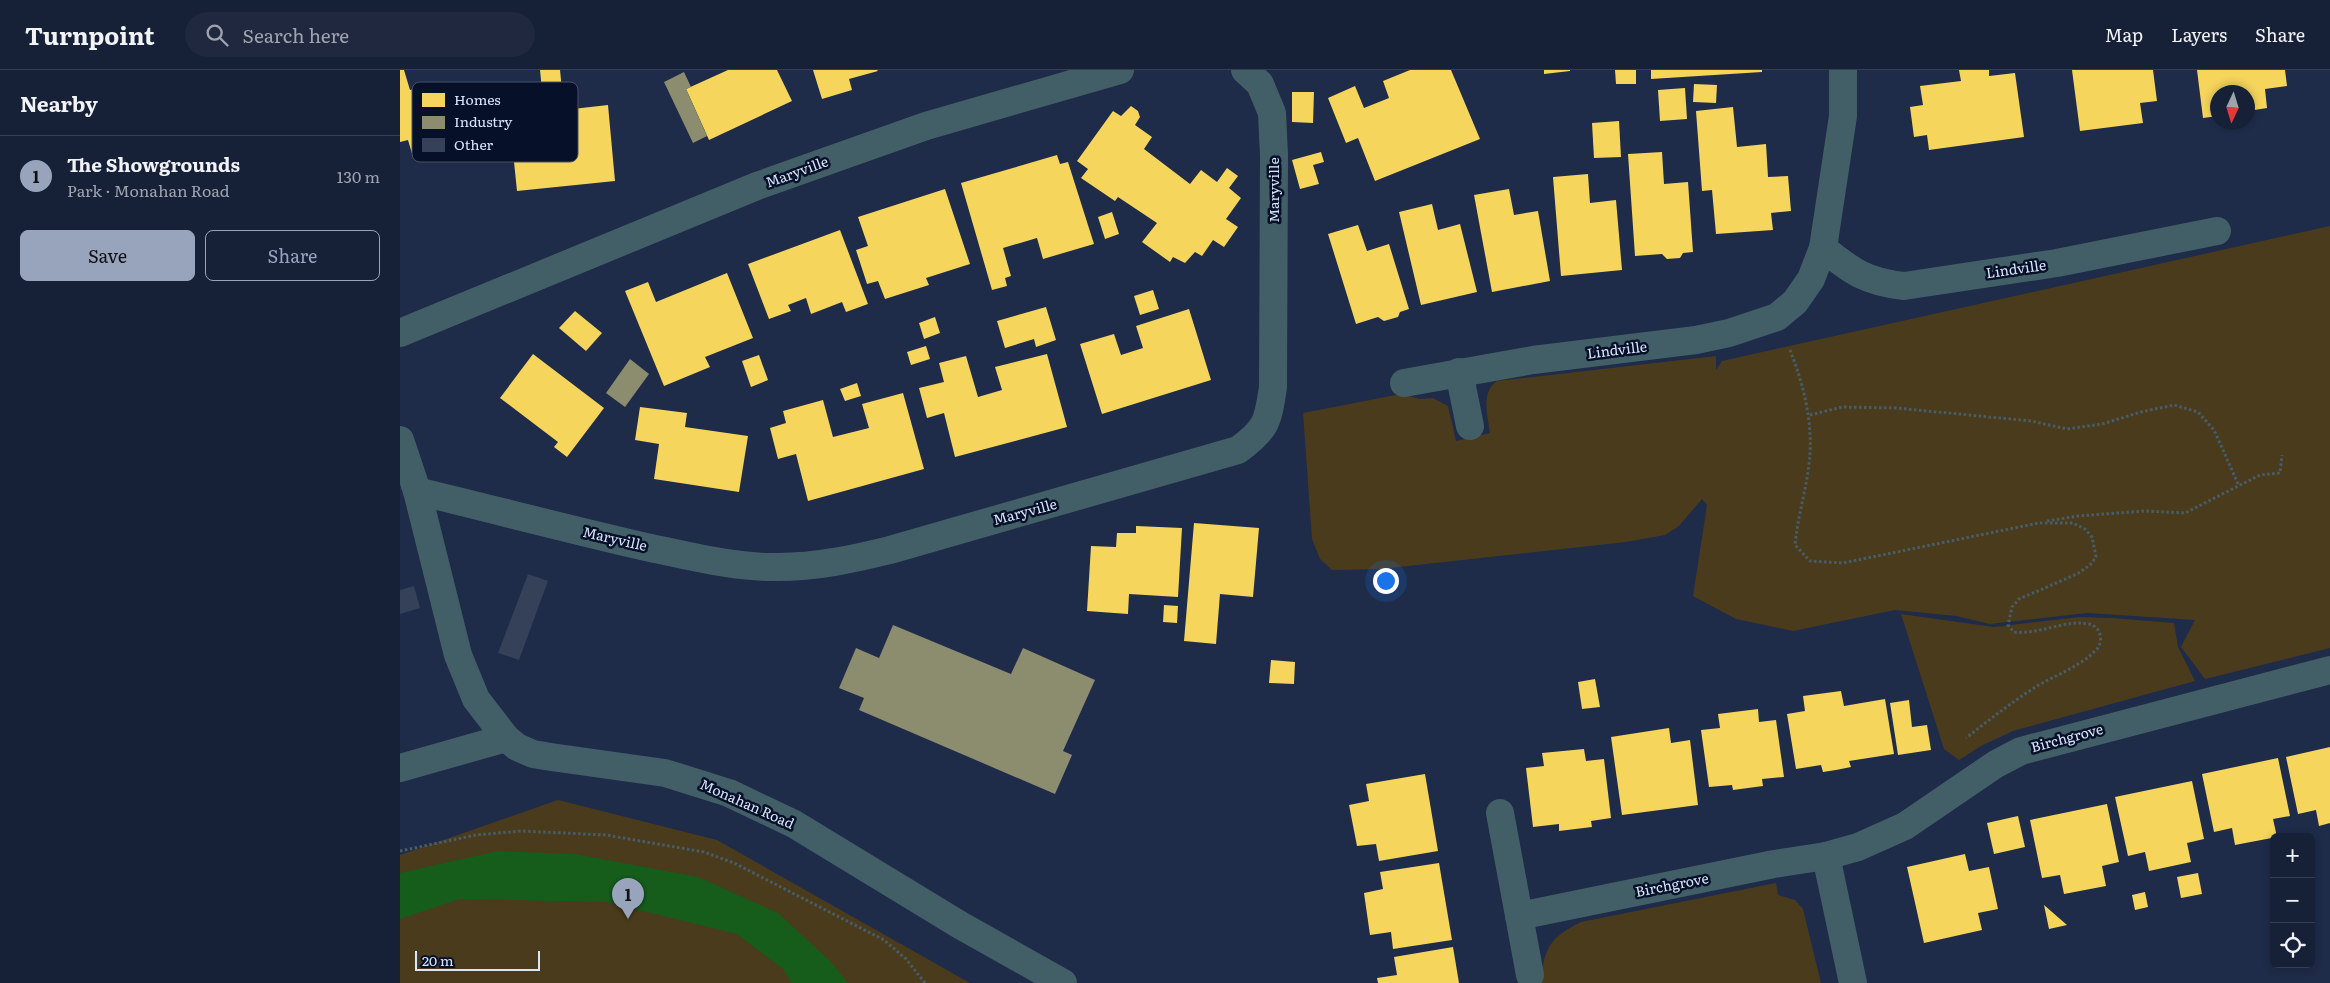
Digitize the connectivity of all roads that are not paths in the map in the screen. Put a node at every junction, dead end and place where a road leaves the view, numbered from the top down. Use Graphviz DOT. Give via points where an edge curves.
graph roads {
  1 [pos="1120,70"];
  2 [pos="1245,70"];
  3 [pos="1843,70"];
  4 [pos="2217,231"];
  5 [pos="1824,248"];
  6 [pos="400,333"];
  7 [pos="1460,372"];
  8 [pos="1404,383"];
  9 [pos="1470,426"];
  10 [pos="400,440"];
  11 [pos="416,491"];
  12 [pos="2330,670"];
  13 [pos="506,738"];
  14 [pos="400,768"];
  15 [pos="1500,813"];
  16 [pos="1826,856"];
  17 [pos="1519,916"];
  18 [pos="1530,975"];
  19 [pos="1063,983"];
  20 [pos="1853,983"];
  1 -- 6 [label="street, Maryville" via="926,126 757,186"];
  2 -- 11 [label="street, Maryville" via="1260,84 1272,113 1273,387 1268,418 1258,435 1238,450 890,550 844,561 777,568 737,565 684,555"];
  3 -- 5 [label="street, Lindville" via="1843,116"];
  4 -- 5 [label="street, Lindville" via="2057,263 1904,286 1881,284 1851,271"];
  5 -- 7 [label="street, Lindville" via="1806,288 1777,317 1696,340"];
  7 -- 8 [label="street, Lindville"];
  7 -- 9 [label="street"];
  10 -- 11 [label="street"];
  11 -- 13 [label="street" via="458,655 476,699"];
  12 -- 16 [label="street, Birchgrove" via="2021,751 1996,764 1905,826 1866,844"];
  13 -- 14 [label="street"];
  13 -- 19 [label="street, Monahan Road" via="533,754 666,773 729,793 801,829"];
  15 -- 17 [label="street"];
  16 -- 17 [label="street, Birchgrove"];
  16 -- 20 [label="street"];
  17 -- 18 [label="street"];
}
